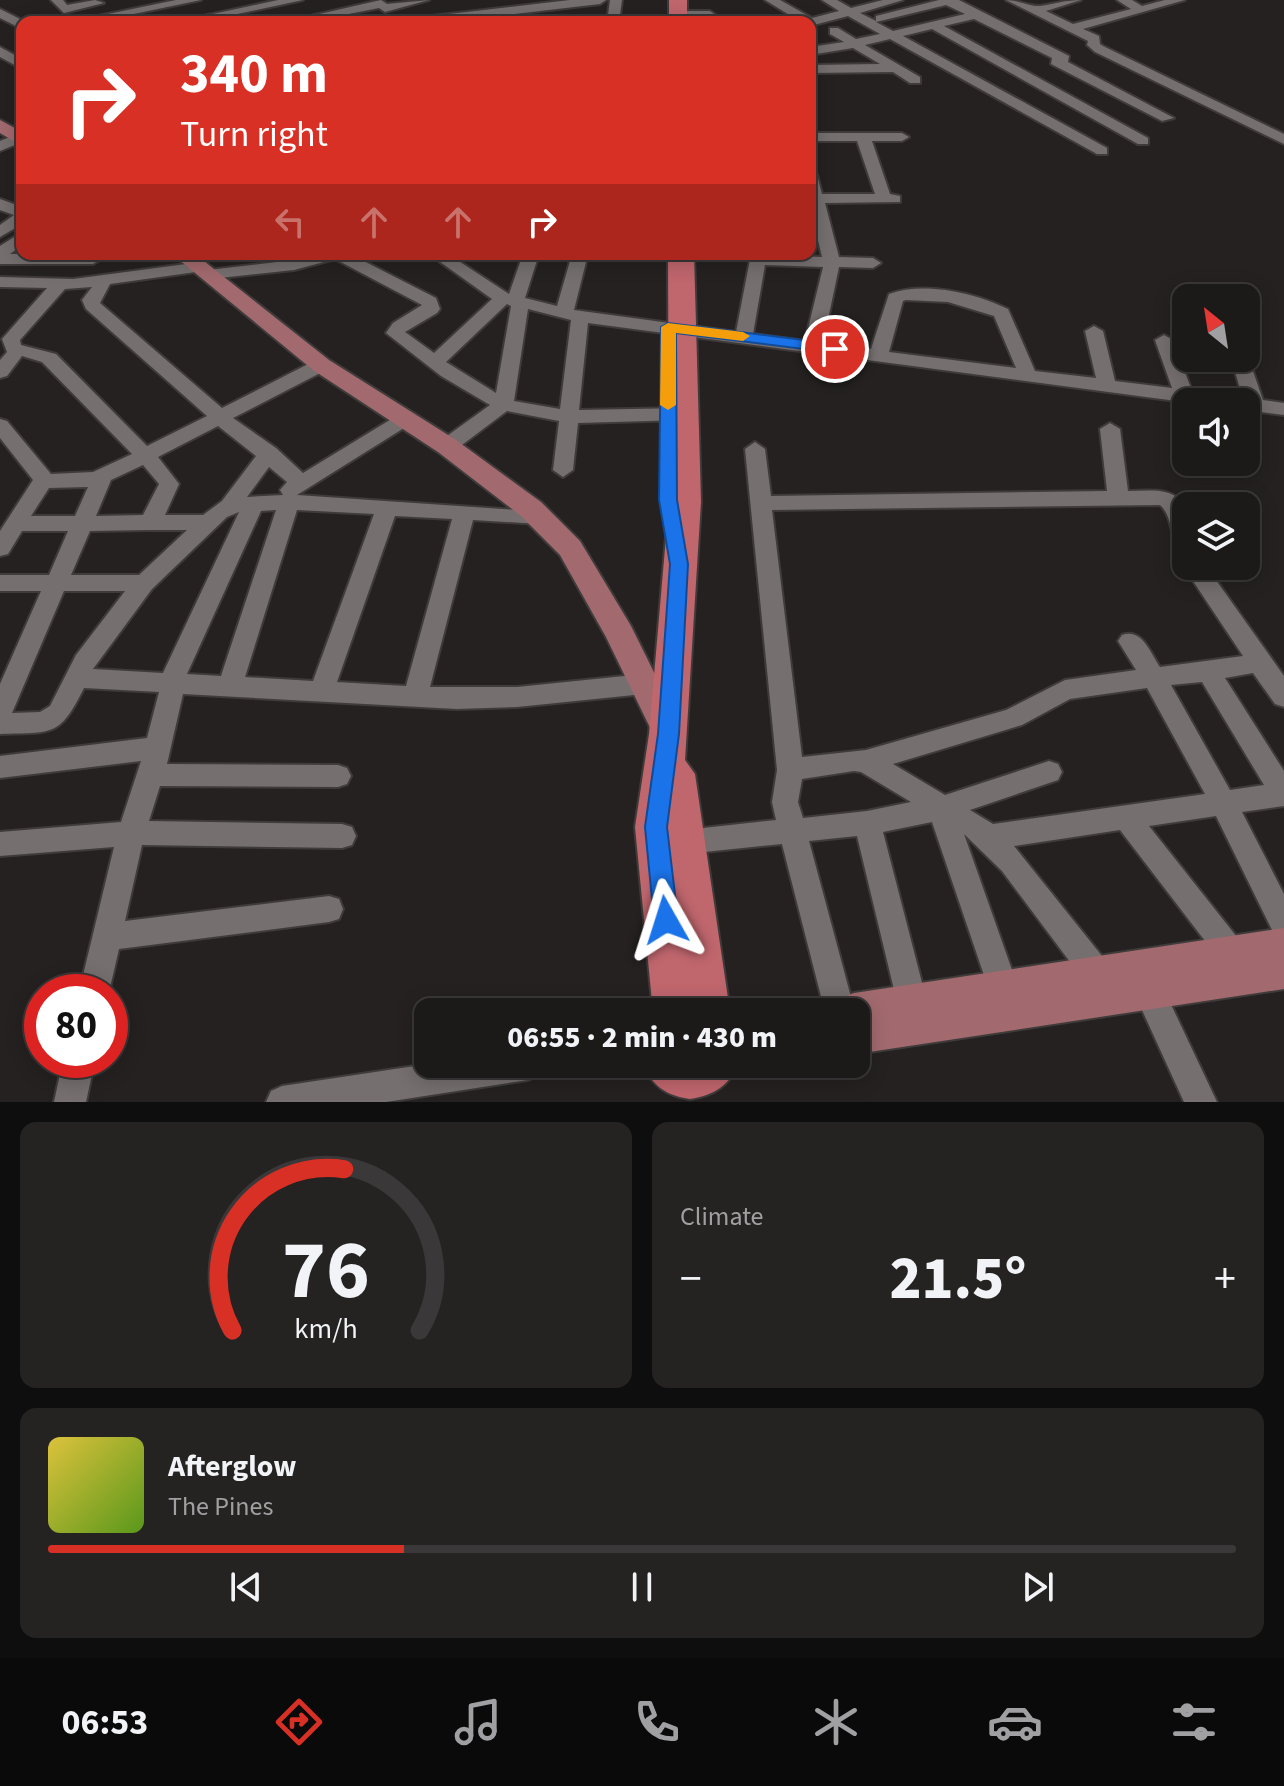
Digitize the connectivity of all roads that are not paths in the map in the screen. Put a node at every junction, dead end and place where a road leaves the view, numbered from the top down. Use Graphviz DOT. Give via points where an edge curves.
graph roads {
  1 [pos="57,0"];
  2 [pos="117,0"];
  3 [pos="195,0"];
  4 [pos="297,0"];
  5 [pos="423,0"];
  6 [pos="600,0"];
  7 [pos="771,0"];
  8 [pos="828,0"];
  9 [pos="897,0"];
  10 [pos="949,0"];
  11 [pos="1012,0"];
  12 [pos="1075,0"];
  13 [pos="1123,0"];
  14 [pos="1179,0"];
  15 [pos="555,3"];
  16 [pos="381,4"];
  17 [pos="243,5"];
  18 [pos="526,9"];
  19 [pos="1141,10"];
  20 [pos="1034,11"];
  21 [pos="615,12"];
  22 [pos="675,12"];
  23 [pos="849,12"];
  24 [pos="127,13"];
  25 [pos="600,15"];
  26 [pos="977,15"];
  27 [pos="115,16"];
  28 [pos="203,16"];
  29 [pos="320,16"];
  30 [pos="485,16"];
  31 [pos="530,16"];
  32 [pos="711,16"];
  33 [pos="799,16"];
  34 [pos="816,20"];
  35 [pos="867,22"];
  36 [pos="935,26"];
  37 [pos="1071,28"];
  38 [pos="834,31"];
  39 [pos="892,36"];
  40 [pos="857,44"];
  41 [pos="816,50"];
  42 [pos="1076,56"];
  43 [pos="897,68"];
  44 [pos="816,69"];
  45 [pos="1020,71"];
  46 [pos="915,80"];
  47 [pos="979,82"];
  48 [pos="1167,118"];
  49 [pos="816,137"];
  50 [pos="863,137"];
  51 [pos="902,137"];
  52 [pos="1284,140"];
  53 [pos="1143,141"];
  54 [pos="1102,151"];
  55 [pos="816,198"];
  56 [pos="816,208"];
  57 [pos="16,220"];
  58 [pos="0,232"];
  59 [pos="16,242"];
  60 [pos="0,256"];
  61 [pos="94,260"];
  62 [pos="271,260"];
  63 [pos="349,260"];
  64 [pos="446,260"];
  65 [pos="529,260"];
  66 [pos="579,260"];
  67 [pos="669,260"];
  68 [pos="681,260"];
  69 [pos="757,260"];
  70 [pos="802,260"];
  71 [pos="832,262"];
  72 [pos="873,263"];
  73 [pos="198,265"];
  74 [pos="111,280"];
  75 [pos="0,282"];
  76 [pos="60,284"];
  77 [pos="513,302"];
  78 [pos="572,315"];
  79 [pos="675,328"];
  80 [pos="1094,331"];
  81 [pos="744,337"];
  82 [pos="1164,340"];
  83 [pos="813,346"];
  84 [pos="18,350"];
  85 [pos="879,355"];
  86 [pos="436,361"];
  87 [pos="321,365"];
  88 [pos="0,372"];
  89 [pos="1028,375"];
  90 [pos="1107,385"];
  91 [pos="1181,388"];
  92 [pos="1172,394"];
  93 [pos="504,404"];
  94 [pos="1260,406"];
  95 [pos="1284,409"];
  96 [pos="676,414"];
  97 [pos="567,415"];
  98 [pos="221,418"];
  99 [pos="405,419"];
  100 [pos="1110,429"];
  101 [pos="3,436"];
  102 [pos="447,446"];
  103 [pos="755,449"];
  104 [pos="269,453"];
  105 [pos="147,455"];
  106 [pos="563,470"];
  107 [pos="103,476"];
  108 [pos="44,480"];
  109 [pos="279,498"];
  110 [pos="1118,498"];
  111 [pos="1172,502"];
  112 [pos="760,503"];
  113 [pos="229,506"];
  114 [pos="386,510"];
  115 [pos="464,514"];
  116 [pos="539,517"];
  117 [pos="210,522"];
  118 [pos="84,523"];
  119 [pos="150,523"];
  120 [pos="14,524"];
  121 [pos="0,548"];
  122 [pos="1204,580"];
  123 [pos="0,583"];
  124 [pos="54,583"];
  125 [pos="144,583"];
  126 [pos="1130,641"];
  127 [pos="1264,667"];
  128 [pos="1208,672"];
  129 [pos="1154,677"];
  130 [pos="76,678"];
  131 [pos="171,683"];
  132 [pos="644,684"];
  133 [pos="230,687"];
  134 [pos="322,690"];
  135 [pos="415,697"];
  136 [pos="1284,697"];
  137 [pos="0,712"];
  138 [pos="0,724"];
  139 [pos="669,734"];
  140 [pos="157,748"];
  141 [pos="866,761"];
  142 [pos="0,767"];
  143 [pos="790,770"];
  144 [pos="1049,772"];
  145 [pos="151,775"];
  146 [pos="338,776"];
  147 [pos="1223,802"];
  148 [pos="941,808"];
  149 [pos="1126,817"];
  150 [pos="867,823"];
  151 [pos="792,831"];
  152 [pos="131,833"];
  153 [pos="342,836"];
  154 [pos="990,837"];
  155 [pos="685,842"];
  156 [pos="0,844"];
  157 [pos="329,909"];
  158 [pos="1284,924"];
  159 [pos="106,937"];
  160 [pos="1284,946"];
  161 [pos="1239,963"];
  162 [pos="1284,970"];
  163 [pos="98,974"];
  164 [pos="1099,976"];
  165 [pos="1003,987"];
  166 [pos="1147,988"];
  167 [pos="675,998"];
  168 [pos="704,998"];
  169 [pos="836,998"];
  170 [pos="912,1002"];
  171 [pos="870,1009"];
  172 [pos="870,1032"];
  173 [pos="75,1078"];
  174 [pos="440,1078"];
  175 [pos="296,1101"];
  176 [pos="70,1102"];
  177 [pos="1201,1102"];
  1 -- 2 [label="street" via="64,9"];
  2 -- 24 [label="street"];
  3 -- 24 [label="street"];
  4 -- 17 [label="street"];
  5 -- 16 [label="street"];
  6 -- 15 [label="street"];
  7 -- 33 [label="street"];
  8 -- 23 [label="street"];
  9 -- 23 [label="street"];
  10 -- 26 [label="street"];
  10 -- 35 [label="street"];
  11 -- 20 [label="street"];
  12 -- 20 [label="street"];
  13 -- 19 [label="street"];
  14 -- 19 [label="street"];
  15 -- 18 [label="street"];
  16 -- 29 [label="street"];
  17 -- 28 [label="street"];
  18 -- 30 [label="street"];
  18 -- 31 [label="street"];
  19 -- 37 [label="street"];
  20 -- 37 [label="street"];
  21 -- 25 [label="street"];
  22 -- 32 [label="street"];
  23 -- 34 [label="street"];
  23 -- 35 [label="street"];
  24 -- 27 [label="street"];
  26 -- 36 [label="street"];
  26 -- 42 [label="street"];
  35 -- 39 [label="street"];
  36 -- 39 [label="street"];
  36 -- 45 [label="street"];
  37 -- 42 [label="street" via="1095,39"];
  38 -- 40 [label="street"];
  39 -- 40 [label="street"];
  39 -- 47 [label="street"];
  40 -- 41 [label="street"];
  40 -- 43 [label="street"];
  42 -- 45 [label="street"];
  42 -- 48 [label="street"];
  42 -- 52 [label="street"];
  43 -- 44 [label="street"];
  43 -- 46 [label="street"];
  45 -- 47 [label="street"];
  45 -- 53 [label="street"];
  47 -- 54 [label="street"];
  49 -- 50 [label="street"];
  50 -- 51 [label="street"];
  50 -- 55 [label="street" via="889,199"];
  56 -- 71 [label="street"];
  57 -- 58 [label="street"];
  59 -- 60 [label="street"];
  61 -- 74 [label="street"];
  62 -- 73 [label="street"];
  63 -- 86 [label="street" via="430,302 431,309 395,333"];
  64 -- 77 [label="street"];
  65 -- 77 [label="street"];
  66 -- 78 [label="street"];
  67 -- 79 [label="highway"];
  68 -- 79 [label="highway"];
  69 -- 81 [label="street"];
  70 -- 71 [label="street"];
  71 -- 72 [label="street"];
  71 -- 83 [label="street"];
  73 -- 74 [label="street"];
  73 -- 87 [label="main road"];
  74 -- 76 [label="street"];
  74 -- 98 [label="street" via="92,305"];
  75 -- 76 [label="street"];
  76 -- 84 [label="street" via="11,339"];
  77 -- 78 [label="street"];
  77 -- 86 [label="street"];
  77 -- 93 [label="street"];
  78 -- 79 [label="street"];
  78 -- 97 [label="street"];
  79 -- 81 [label="street"];
  79 -- 96 [label="highway"];
  80 -- 90 [label="street"];
  81 -- 83 [label="street"];
  82 -- 91 [label="street"];
  83 -- 85 [label="street"];
  84 -- 88 [label="street"];
  84 -- 105 [label="street" via="49,358"];
  85 -- 89 [label="street"];
  85 -- 89 [label="street" via="895,298 910,292 1002,313"];
  86 -- 93 [label="street" via="479,393"];
  87 -- 98 [label="street"];
  87 -- 99 [label="main road"];
  89 -- 90 [label="street"];
  90 -- 92 [label="street"];
  93 -- 97 [label="street"];
  93 -- 102 [label="street"];
  94 -- 95 [label="street"];
  96 -- 97 [label="street"];
  96 -- 139 [label="highway" via="668,500 679,564"];
  97 -- 106 [label="street"];
  98 -- 104 [label="street"];
  98 -- 105 [label="street"];
  99 -- 102 [label="main road"];
  99 -- 109 [label="street"];
  100 -- 110 [label="street"];
  101 -- 108 [label="street"];
  102 -- 116 [label="main road"];
  103 -- 112 [label="street"];
  104 -- 109 [label="street"];
  104 -- 113 [label="street"];
  105 -- 107 [label="street"];
  105 -- 119 [label="street" via="169,484"];
  107 -- 108 [label="street"];
  107 -- 118 [label="street"];
  108 -- 120 [label="street"];
  109 -- 113 [label="street"];
  109 -- 114 [label="street"];
  109 -- 131 [label="street" via="178,663"];
  109 -- 133 [label="street"];
  110 -- 111 [label="street"];
  110 -- 112 [label="street"];
  112 -- 143 [label="street"];
  113 -- 117 [label="street"];
  114 -- 115 [label="street"];
  114 -- 134 [label="street"];
  115 -- 116 [label="street"];
  115 -- 135 [label="street"];
  116 -- 132 [label="main road" via="570,548"];
  117 -- 119 [label="street"];
  117 -- 125 [label="street"];
  118 -- 119 [label="street"];
  118 -- 120 [label="street"];
  118 -- 124 [label="street"];
  120 -- 121 [label="street"];
  122 -- 127 [label="street"];
  123 -- 124 [label="street"];
  124 -- 125 [label="street"];
  124 -- 137 [label="street"];
  125 -- 130 [label="street"];
  126 -- 129 [label="street"];
  127 -- 128 [label="street" via="1249,663"];
  127 -- 136 [label="street"];
  128 -- 129 [label="street"];
  128 -- 147 [label="street" via="1284,794"];
  129 -- 141 [label="street" via="1065,690 1013,718"];
  129 -- 147 [label="street"];
  130 -- 131 [label="street"];
  130 -- 138 [label="street" via="59,713 51,718"];
  131 -- 133 [label="street"];
  131 -- 140 [label="street"];
  132 -- 135 [label="street" via="517,697"];
  132 -- 139 [label="main road"];
  133 -- 134 [label="street"];
  134 -- 135 [label="street"];
  139 -- 155 [label="highway"];
  139 -- 167 [label="highway" via="656,827"];
  140 -- 142 [label="street"];
  140 -- 145 [label="street"];
  141 -- 143 [label="street"];
  141 -- 148 [label="street"];
  143 -- 151 [label="street" via="785,802"];
  144 -- 148 [label="street"];
  145 -- 146 [label="street"];
  145 -- 152 [label="street"];
  147 -- 149 [label="street"];
  147 -- 158 [label="street"];
  148 -- 150 [label="street"];
  148 -- 154 [label="street"];
  148 -- 165 [label="street"];
  149 -- 154 [label="street"];
  149 -- 161 [label="street"];
  150 -- 151 [label="street"];
  150 -- 170 [label="street"];
  151 -- 155 [label="street"];
  151 -- 169 [label="street"];
  152 -- 153 [label="street"];
  152 -- 156 [label="street"];
  152 -- 159 [label="street"];
  154 -- 164 [label="street"];
  155 -- 168 [label="highway"];
  157 -- 159 [label="street"];
  159 -- 163 [label="street"];
  160 -- 161 [label="main road"];
  161 -- 162 [label="main road"];
  161 -- 164 [label="main road"];
  161 -- 166 [label="main road"];
  164 -- 165 [label="main road"];
  165 -- 170 [label="main road"];
  166 -- 172 [label="main road"];
  166 -- 177 [label="street"];
  170 -- 171 [label="main road"];
  173 -- 176 [label="street"];
  174 -- 175 [label="street"];
}
